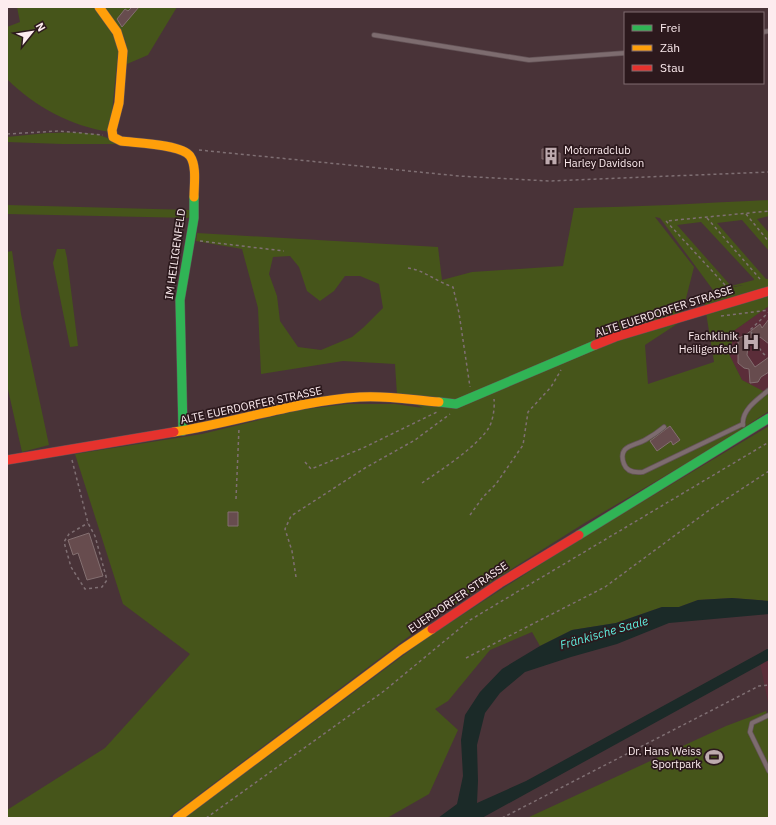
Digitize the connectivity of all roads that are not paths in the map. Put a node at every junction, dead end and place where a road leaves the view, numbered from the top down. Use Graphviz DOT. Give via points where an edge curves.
graph roads {
  1 [pos="99,7"];
  2 [pos="374,35"];
  3 [pos="624,53"];
  4 [pos="769,291"];
  5 [pos="769,390"];
  6 [pos="769,418"];
  7 [pos="743,424"];
  8 [pos="664,427"];
  9 [pos="183,431"];
  10 [pos="747,432"];
  11 [pos="7,460"];
  12 [pos="769,715"];
  13 [pos="769,772"];
  14 [pos="177,818"];
  1 -- 9 [label="street, IM HEILIGENFELD" via="117,32 123,51 119,103 112,130 113,137 121,141 180,149 190,156 194,166 194,218 180,300"];
  2 -- 3 [label="lane" via="529,60"];
  4 -- 9 [label="street, ALTE EUERDORFER STRASSE" via="615,337 456,404 361,398 303,404"];
  5 -- 7 [label="lane" via="746,412"];
  6 -- 10 [label="street, EUERDORFER STRASSE"];
  7 -- 8 [label="lane" via="643,472 635,473 628,470 623,459 628,446 645,440"];
  7 -- 10 [label="lane"];
  9 -- 11 [label="street, ALTE EUERDORFER STRASSE"];
  10 -- 14 [label="street, EUERDORFER STRASSE" via="500,582 401,650"];
  12 -- 13 [label="lane" via="752,723 750,732"];
}
